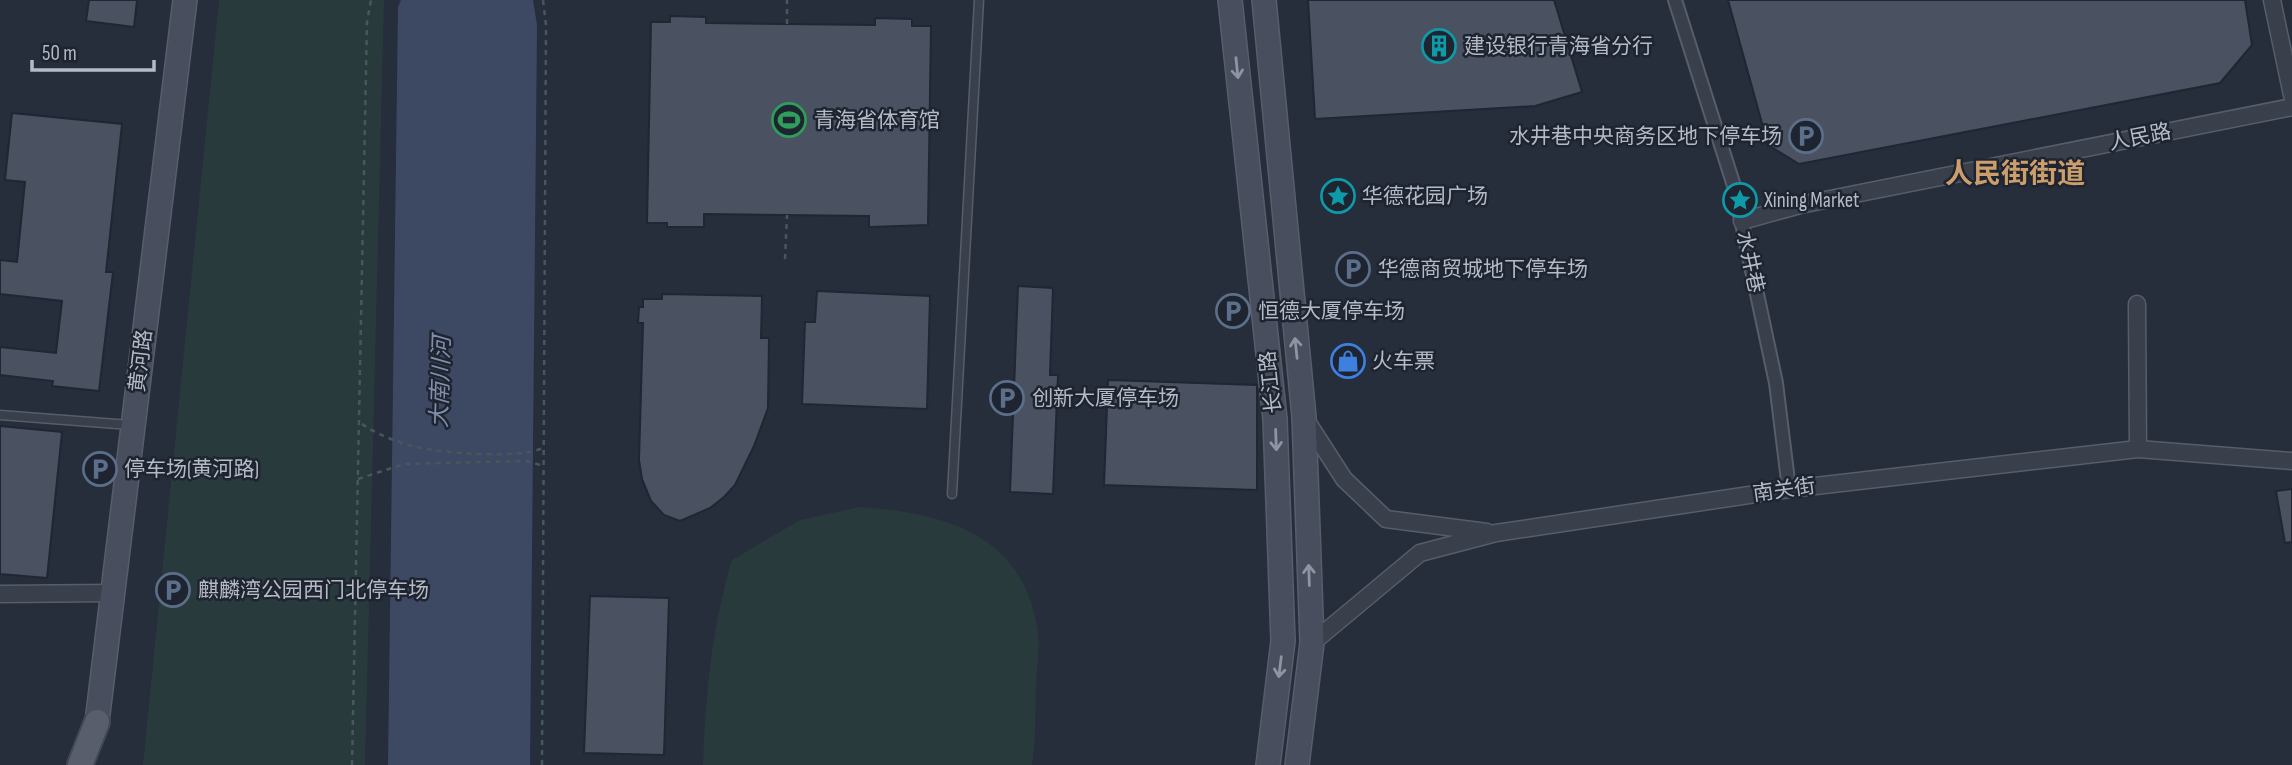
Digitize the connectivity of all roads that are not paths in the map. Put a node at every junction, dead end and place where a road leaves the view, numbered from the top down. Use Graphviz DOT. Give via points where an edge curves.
graph roads {
  1 [pos="185,0"];
  2 [pos="979,0"];
  3 [pos="1230,0"];
  4 [pos="1264,0"];
  5 [pos="1675,0"];
  6 [pos="2272,0"];
  7 [pos="2292,95"];
  8 [pos="2292,107"];
  9 [pos="1742,221"];
  10 [pos="2137,304"];
  11 [pos="0,415"];
  12 [pos="1304,416"];
  13 [pos="133,425"];
  14 [pos="2138,449"];
  15 [pos="2292,461"];
  16 [pos="1789,489"];
  17 [pos="952,494"];
  18 [pos="1496,533"];
  19 [pos="112,593"];
  20 [pos="0,594"];
  21 [pos="1312,643"];
  22 [pos="97,722"];
  23 [pos="80,765"];
  24 [pos="93,765"];
  25 [pos="1268,765"];
  26 [pos="1297,765"];
  1 -- 13 [label="main road, 黄河路"];
  2 -- 17 [label="lane"];
  3 -- 25 [label="main road, 长江路, one-way" via="1275,419 1283,642"];
  12 -- 4 [label="main road, 长江路, one-way"];
  5 -- 9 [label="street, 水井巷"];
  6 -- 7 [label="street"];
  8 -- 9 [label="street, 人民路" via="1800,205"];
  9 -- 16 [label="street, 水井巷" via="1776,383"];
  10 -- 14 [label="street"];
  11 -- 13 [label="lane"];
  12 -- 18 [label="street" via="1344,479 1387,519"];
  21 -- 12 [label="main road, 长江路, one-way"];
  13 -- 19 [label="main road, 黄河路"];
  14 -- 15 [label="street, 南关街"];
  14 -- 16 [label="street, 南关街"];
  16 -- 18 [label="street, 南关街"];
  18 -- 21 [label="street, 南关街" via="1420,553"];
  19 -- 20 [label="street"];
  19 -- 22 [label="main road, 黄河路"];
  21 -- 26 [label="main road, 长江路"];
  22 -- 23 [label="main road"];
  22 -- 24 [label="main road"];
}
